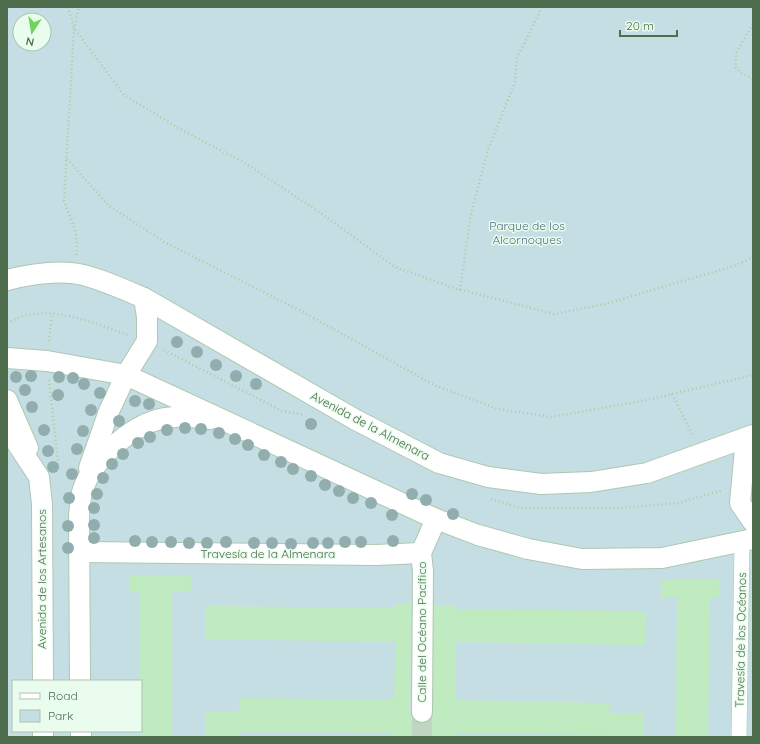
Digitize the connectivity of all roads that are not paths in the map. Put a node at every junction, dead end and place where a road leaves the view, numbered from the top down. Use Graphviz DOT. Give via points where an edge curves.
graph roads {
  1 [pos="7,280"];
  2 [pos="144,298"];
  3 [pos="7,358"];
  4 [pos="126,375"];
  5 [pos="7,400"];
  6 [pos="229,422"];
  7 [pos="7,432"];
  8 [pos="749,437"];
  9 [pos="39,477"];
  10 [pos="83,489"];
  11 [pos="436,519"];
  12 [pos="753,522"];
  13 [pos="748,541"];
  14 [pos="79,552"];
  15 [pos="421,553"];
  16 [pos="43,680"];
  17 [pos="80,680"];
  18 [pos="422,712"];
  19 [pos="739,737"];
  1 -- 2 [label="street, Avenida de la Almenara" via="27,275 72,273"];
  2 -- 4 [label="street" via="147,341"];
  2 -- 8 [label="street, Avenida de la Almenara" via="356,420 439,463 481,475 541,484 591,482 647,473"];
  3 -- 4 [label="street" via="48,361"];
  4 -- 6 [label="street"];
  4 -- 10 [label="street" via="109,410"];
  5 -- 9 [label="street, Avenida de los Artesanos"];
  6 -- 10 [label="street" via="193,416 160,419 142,426 114,445 98,463"];
  6 -- 11 [label="street"];
  7 -- 9 [label="street, Avenida de los Artesanos"];
  8 -- 12 [label="street" via="740,503"];
  9 -- 16 [label="street, Avenida de los Artesanos" via="42,504"];
  10 -- 14 [label="street" via="79,516"];
  11 -- 13 [label="street" via="485,537 582,559 662,558"];
  11 -- 15 [label="street"];
  13 -- 19 [label="street, Travesía de los Océanos"];
  14 -- 15 [label="street, Travesía de la Almenara" via="376,555"];
  14 -- 17 [label="street"];
  15 -- 18 [label="street, Calle del Océano Pacífico"];
}
